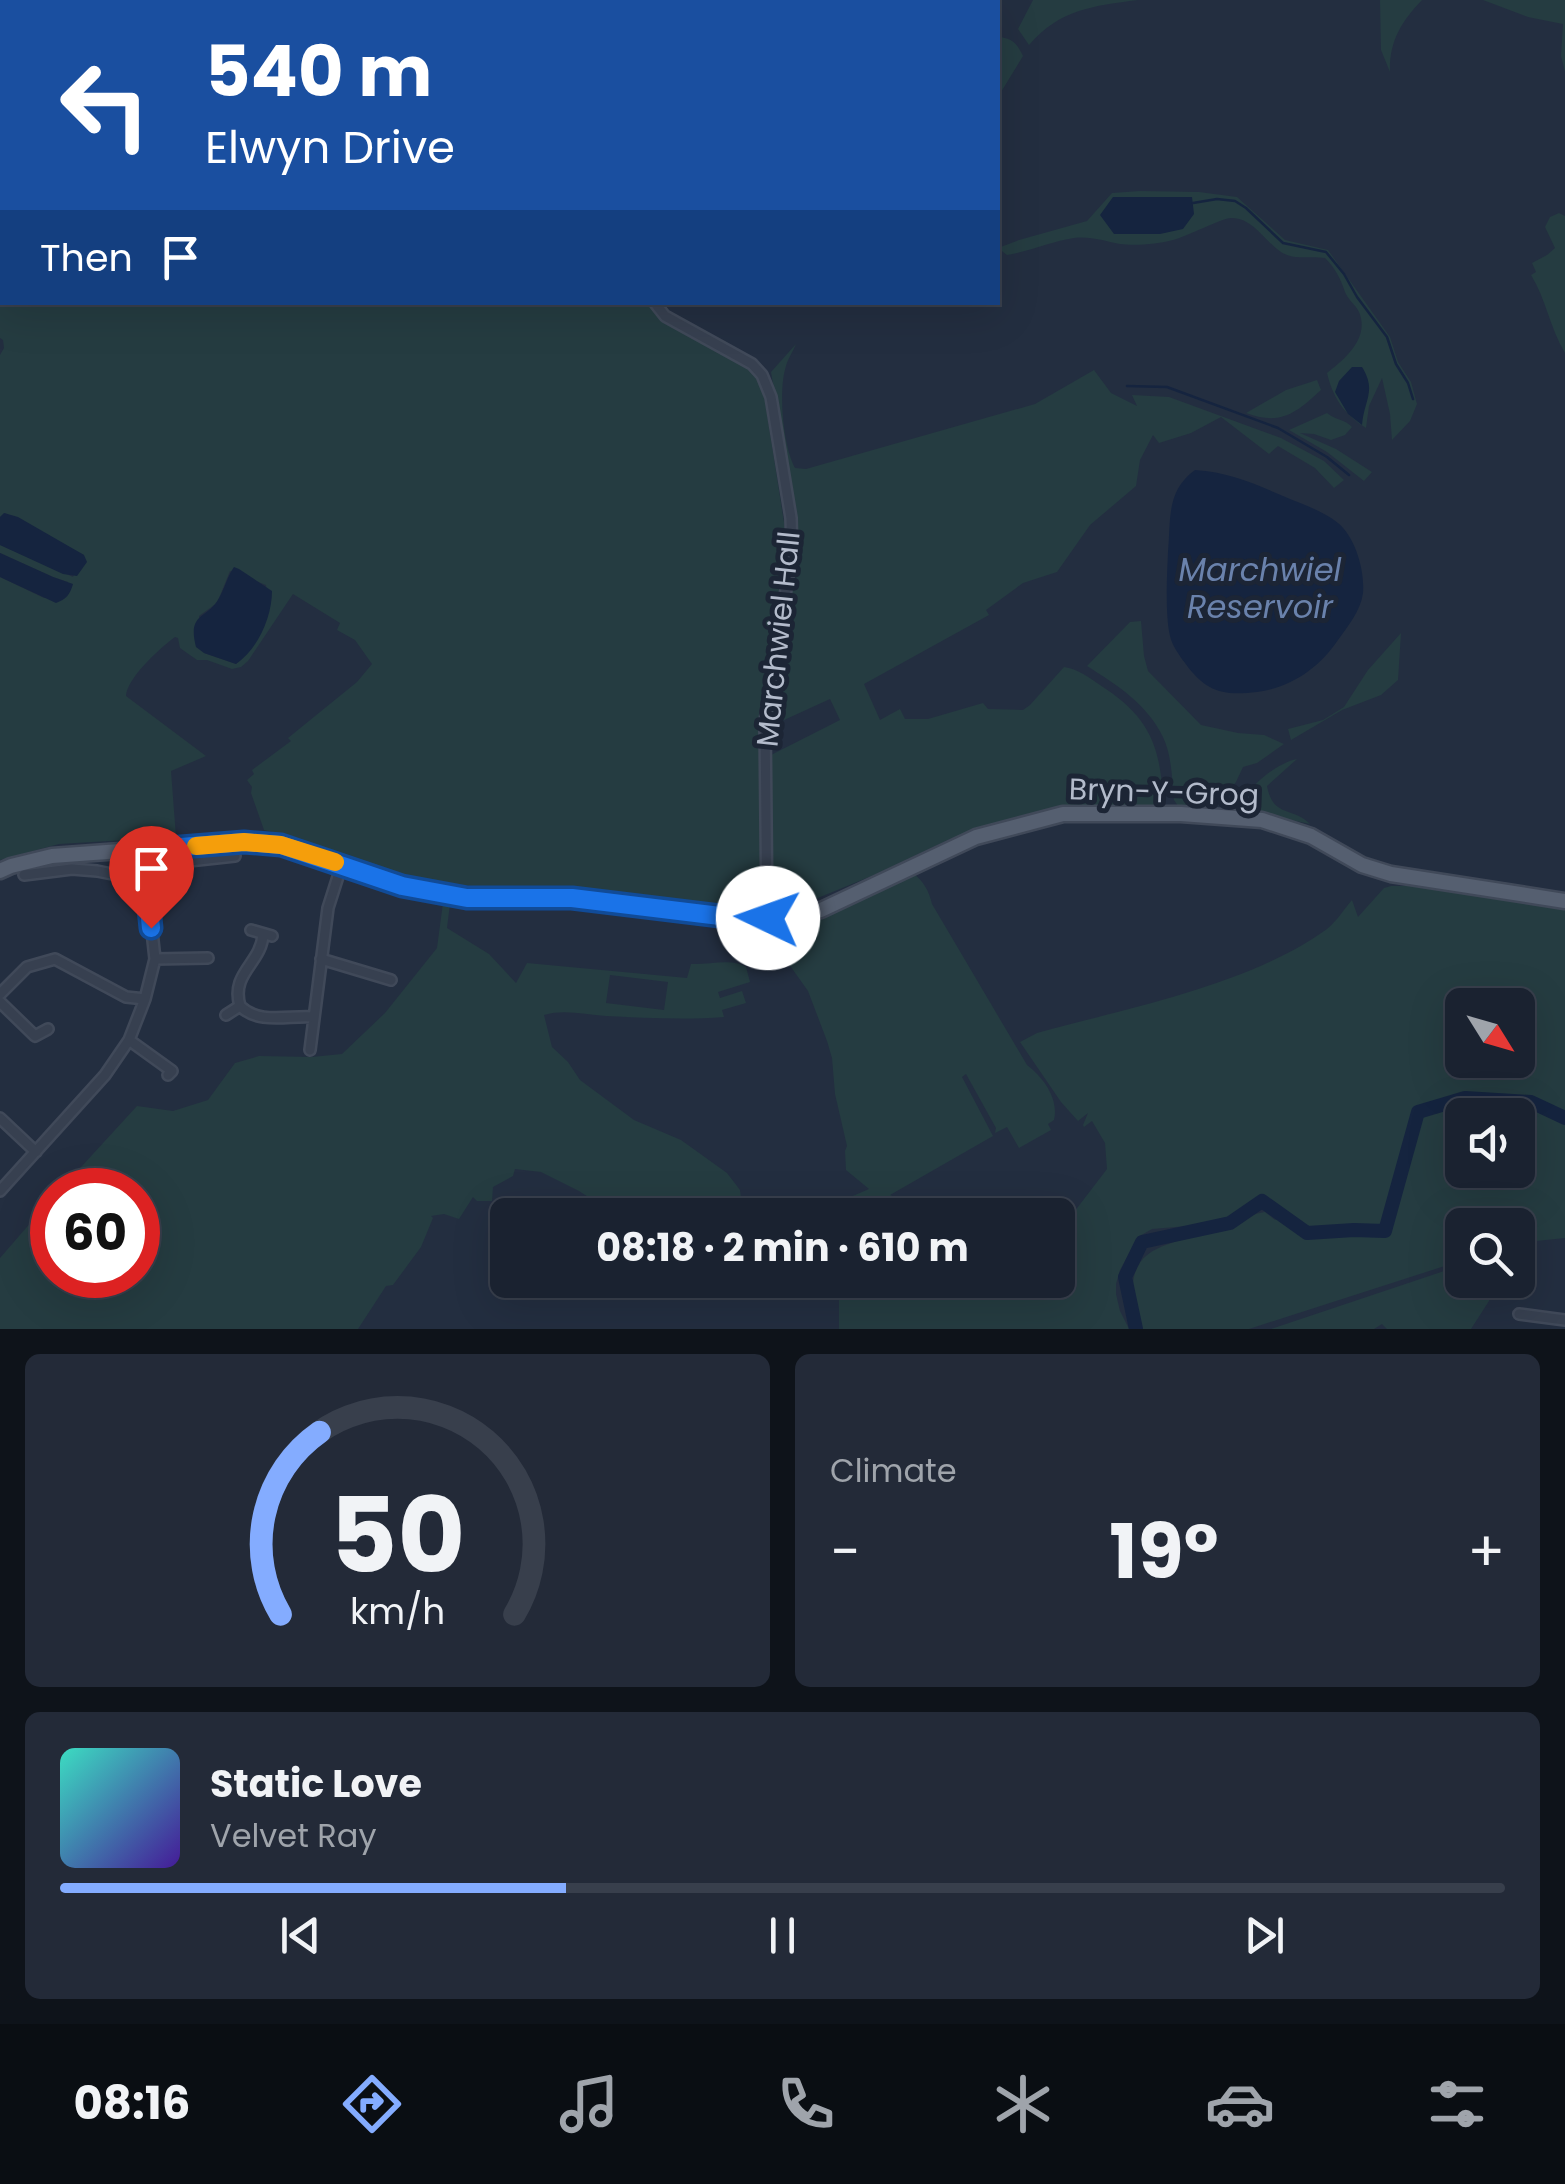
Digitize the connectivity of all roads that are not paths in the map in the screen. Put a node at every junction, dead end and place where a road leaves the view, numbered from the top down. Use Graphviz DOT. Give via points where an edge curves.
graph roads {
  1 [pos="657,305"];
  2 [pos="143,850"];
  3 [pos="234,856"];
  4 [pos="342,864"];
  5 [pos="0,871"];
  6 [pos="146,877"];
  7 [pos="36,885"];
  8 [pos="1565,901"];
  9 [pos="768,918"];
  10 [pos="251,930"];
  11 [pos="155,959"];
  12 [pos="321,959"];
  13 [pos="202,962"];
  14 [pos="391,980"];
  15 [pos="0,994"];
  16 [pos="145,998"];
  17 [pos="0,1002"];
  18 [pos="240,1006"];
  19 [pos="226,1015"];
  20 [pos="314,1018"];
  21 [pos="48,1029"];
  22 [pos="129,1040"];
  23 [pos="310,1050"];
  24 [pos="172,1071"];
  25 [pos="0,1118"];
  26 [pos="36,1152"];
  27 [pos="0,1191"];
  28 [pos="1519,1314"];
  29 [pos="1565,1320"];
  1 -- 9 [label="street, Marchwiel Hall" via="752,364 771,396 792,552 765,721"];
  2 -- 4 [label="main road, Bryn-Y-Grog" via="244,842 281,845"];
  2 -- 5 [label="main road, Bryn-Y-Grog" via="52,856"];
  2 -- 6 [label="street"];
  3 -- 6 [label="street" via="189,861"];
  4 -- 9 [label="main road, Bryn-Y-Grog" via="402,886 467,898 572,898"];
  4 -- 12 [label="street"];
  6 -- 7 [label="street" via="72,869 29,874"];
  6 -- 11 [label="street"];
  8 -- 9 [label="main road, Bryn-Y-Grog" via="1391,874 1262,820 1063,814 976,837 821,910"];
  10 -- 18 [label="street" via="268,935 239,981"];
  11 -- 13 [label="street"];
  11 -- 16 [label="street"];
  12 -- 14 [label="street"];
  12 -- 20 [label="street"];
  15 -- 16 [label="street" via="27,967 55,959 126,996"];
  16 -- 22 [label="street"];
  17 -- 21 [label="street" via="32,1040"];
  18 -- 19 [label="street"];
  18 -- 20 [label="street" via="261,1018"];
  20 -- 23 [label="street"];
  22 -- 24 [label="street"];
  22 -- 26 [label="street"];
  25 -- 26 [label="street"];
  26 -- 27 [label="street"];
  28 -- 29 [label="street" via="1540,1311"];
}
